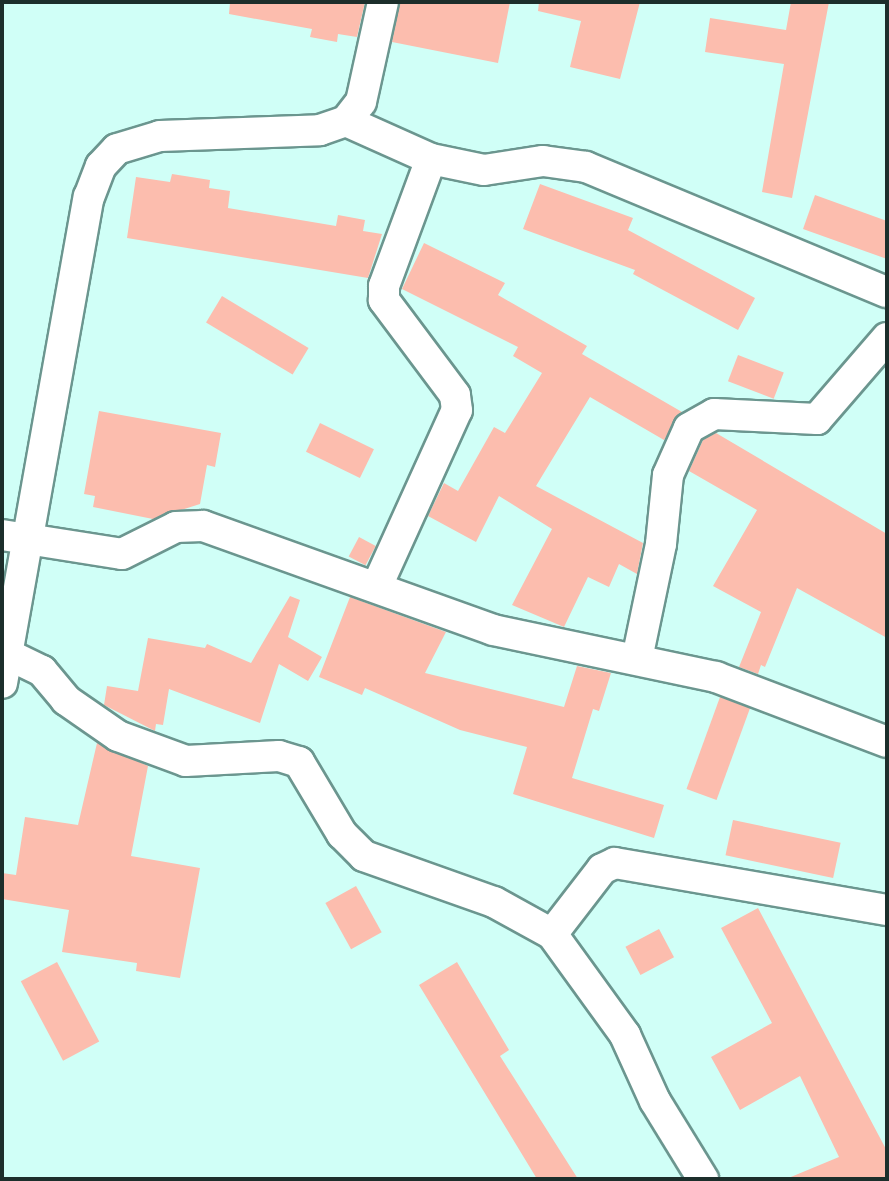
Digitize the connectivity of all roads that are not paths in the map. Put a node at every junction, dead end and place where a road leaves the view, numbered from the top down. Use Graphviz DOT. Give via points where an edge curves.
graph roads {
  1 [pos="383,2"];
  2 [pos="346,121"];
  3 [pos="431,159"];
  4 [pos="887,292"];
  5 [pos="887,338"];
  6 [pos="14,537"];
  7 [pos="377,586"];
  8 [pos="7,654"];
  9 [pos="637,659"];
  10 [pos="2,683"];
  11 [pos="887,742"];
  12 [pos="887,910"];
  13 [pos="552,934"];
  14 [pos="703,1179"];
  1 -- 2 [label="street" via="361,103"];
  2 -- 3 [label="street"];
  2 -- 6 [label="street" via="320,130 160,136 117,149 101,166 89,197"];
  3 -- 4 [label="street" via="484,170 544,161 586,167"];
  3 -- 7 [label="street" via="384,286 384,300 455,395 457,410"];
  5 -- 9 [label="street" via="817,419 714,414 689,428 668,475 662,544"];
  6 -- 7 [label="street" via="122,554 177,527 203,526"];
  6 -- 8 [label="street"];
  7 -- 9 [label="street" via="493,630 558,648"];
  8 -- 10 [label="street"];
  8 -- 13 [label="street" via="42,671 89,720 141,745 186,761 279,756 299,762 314,779 342,834 364,856 494,902"];
  9 -- 11 [label="street" via="758,690"];
  12 -- 13 [label="street" via="615,863 602,869"];
  13 -- 14 [label="street" via="625,1035 655,1101"];
}
